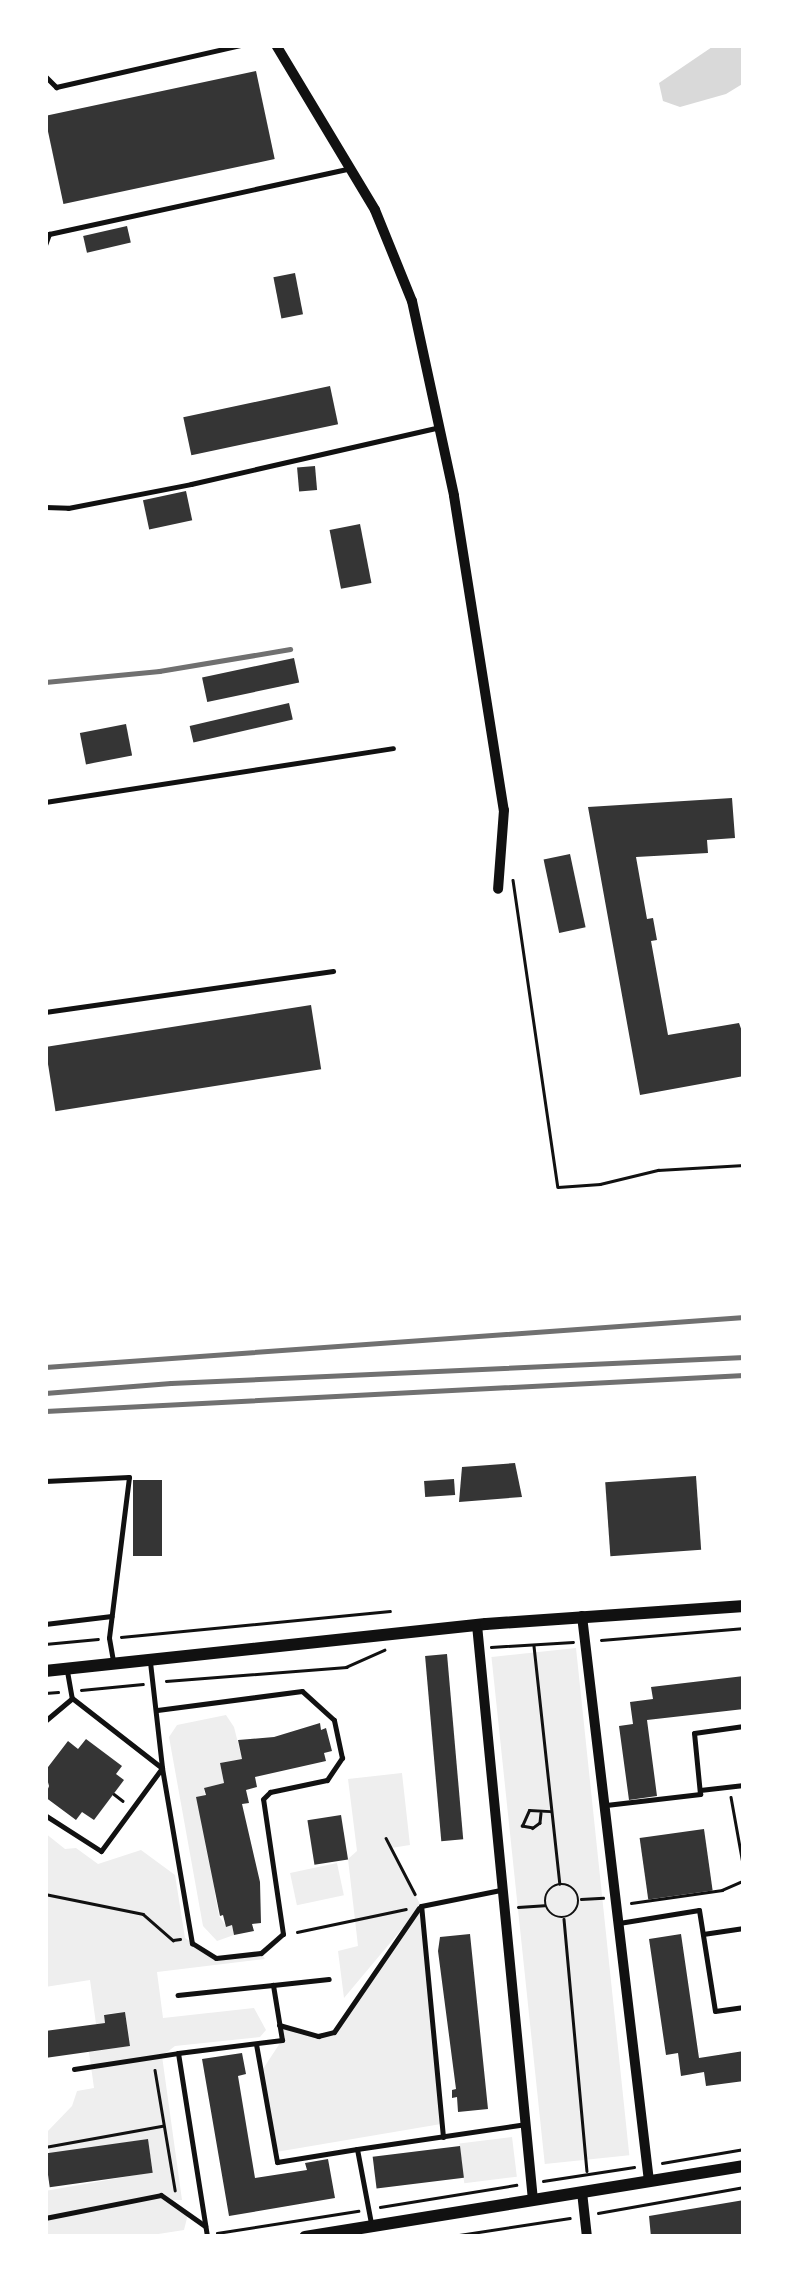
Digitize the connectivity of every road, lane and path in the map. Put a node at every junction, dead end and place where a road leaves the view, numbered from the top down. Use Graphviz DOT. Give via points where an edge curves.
graph roads {
  1 [pos="241,45"];
  2 [pos="276,45"];
  3 [pos="45,76"];
  4 [pos="351,168"];
  5 [pos="45,244"];
  6 [pos="439,428"];
  7 [pos="45,507"];
  8 [pos="393,748"];
  9 [pos="45,802"];
  10 [pos="512,867"];
  11 [pos="498,888"];
  12 [pos="333,970"];
  13 [pos="45,1012"];
  14 [pos="744,1164"];
  15 [pos="45,1481"];
  16 [pos="744,1606"];
  17 [pos="390,1611"];
  18 [pos="112,1616"];
  19 [pos="582,1616"];
  20 [pos="45,1624"];
  21 [pos="477,1625"];
  22 [pos="744,1628"];
  23 [pos="109,1638"];
  24 [pos="585,1641"];
  25 [pos="45,1644"];
  26 [pos="534,1644"];
  27 [pos="394,1646"];
  28 [pos="479,1648"];
  29 [pos="150,1660"];
  30 [pos="114,1664"];
  31 [pos="66,1668"];
  32 [pos="45,1671"];
  33 [pos="153,1682"];
  34 [pos="45,1694"];
  35 [pos="71,1694"];
  36 [pos="157,1710"];
  37 [pos="45,1721"];
  38 [pos="744,1726"];
  39 [pos="162,1768"];
  40 [pos="744,1785"];
  41 [pos="730,1787"];
  42 [pos="700,1790"];
  43 [pos="604,1805"];
  44 [pos="552,1811"];
  45 [pos="542,1812"];
  46 [pos="45,1814"];
  47 [pos="386,1838"];
  48 [pos="744,1869"];
  49 [pos="744,1880"];
  50 [pos="560,1884"];
  51 [pos="503,1890"];
  52 [pos="45,1894"];
  53 [pos="616,1896"];
  54 [pos="579,1900"];
  55 [pos="631,1904"];
  56 [pos="544,1905"];
  57 [pos="421,1906"];
  58 [pos="514,1908"];
  59 [pos="564,1919"];
  60 [pos="618,1923"];
  61 [pos="744,1928"];
  62 [pos="283,1934"];
  63 [pos="703,1934"];
  64 [pos="191,1938"];
  65 [pos="329,1979"];
  66 [pos="273,1985"];
  67 [pos="178,1995"];
  68 [pos="744,2007"];
  69 [pos="279,2025"];
  70 [pos="256,2044"];
  71 [pos="178,2053"];
  72 [pos="152,2057"];
  73 [pos="74,2069"];
  74 [pos="526,2124"];
  75 [pos="164,2125"];
  76 [pos="442,2136"];
  77 [pos="45,2147"];
  78 [pos="357,2149"];
  79 [pos="744,2149"];
  80 [pos="647,2165"];
  81 [pos="744,2166"];
  82 [pos="587,2173"];
  83 [pos="649,2181"];
  84 [pos="532,2182"];
  85 [pos="582,2192"];
  86 [pos="533,2200"];
  87 [pos="178,2206"];
  88 [pos="368,2209"];
  89 [pos="45,2218"];
  90 [pos="372,2226"];
  91 [pos="206,2227"];
  92 [pos="353,2233"];
  93 [pos="207,2236"];
  94 [pos="305,2237"];
  95 [pos="586,2237"];
  1 -- 3 [label="lane" via="56,87"];
  2 -- 4 [label="street"];
  4 -- 5 [label="lane" via="49,234"];
  4 -- 6 [label="street" via="412,301"];
  6 -- 7 [label="lane" via="191,484"];
  6 -- 11 [label="street" via="504,810"];
  8 -- 9 [label="lane"];
  10 -- 14 [label="path" via="558,1187"];
  12 -- 13 [label="lane"];
  15 -- 18 [label="lane" via="129,1478"];
  16 -- 19 [label="street"];
  17 -- 23 [label="path"];
  18 -- 20 [label="lane"];
  18 -- 23 [label="lane"];
  19 -- 21 [label="street"];
  19 -- 24 [label="street"];
  21 -- 28 [label="street"];
  21 -- 29 [label="street"];
  22 -- 24 [label="path"];
  23 -- 25 [label="path"];
  23 -- 30 [label="lane"];
  24 -- 26 [label="path"];
  24 -- 43 [label="street"];
  26 -- 28 [label="path"];
  26 -- 44 [label="path"];
  27 -- 33 [label="path" via="346,1667"];
  28 -- 51 [label="street"];
  29 -- 30 [label="street"];
  29 -- 33 [label="lane"];
  30 -- 31 [label="street"];
  31 -- 32 [label="street"];
  31 -- 35 [label="lane"];
  33 -- 35 [label="path"];
  33 -- 36 [label="lane"];
  34 -- 35 [label="path"];
  35 -- 37 [label="lane"];
  35 -- 39 [label="lane"];
  36 -- 39 [label="lane"];
  36 -- 62 [label="lane" via="302,1691 334,1720 342,1758 327,1780 263,1799"];
  38 -- 42 [label="lane" via="694,1732"];
  39 -- 46 [label="lane" via="101,1851"];
  39 -- 64 [label="lane"];
  40 -- 41 [label="lane"];
  41 -- 42 [label="lane"];
  41 -- 48 [label="path"];
  42 -- 43 [label="lane"];
  43 -- 53 [label="street"];
  44 -- 45 [label="path"];
  44 -- 50 [label="path"];
  45 -- 45 [label="path" via="529,1810 522,1826 533,1828"];
  47 -- 57 [label="path"];
  49 -- 55 [label="path" via="722,1890"];
  50 -- 54 [label="path"];
  50 -- 56 [label="path" via="551,1887"];
  51 -- 57 [label="lane"];
  51 -- 74 [label="street"];
  52 -- 64 [label="path" via="142,1914 172,1940"];
  53 -- 54 [label="path"];
  53 -- 60 [label="street"];
  54 -- 59 [label="path"];
  56 -- 58 [label="path"];
  56 -- 59 [label="path"];
  57 -- 62 [label="path"];
  57 -- 69 [label="lane" via="334,2032 318,2036"];
  57 -- 76 [label="lane"];
  59 -- 82 [label="path"];
  60 -- 63 [label="lane" via="699,1910"];
  60 -- 80 [label="street"];
  61 -- 63 [label="lane"];
  62 -- 64 [label="lane" via="261,1953 216,1958"];
  63 -- 68 [label="lane" via="716,2011"];
  65 -- 66 [label="lane"];
  66 -- 67 [label="lane"];
  66 -- 69 [label="lane"];
  69 -- 70 [label="lane" via="282,2040"];
  70 -- 71 [label="lane"];
  70 -- 78 [label="lane" via="277,2162"];
  71 -- 72 [label="lane"];
  71 -- 91 [label="lane"];
  72 -- 73 [label="lane"];
  72 -- 75 [label="path"];
  74 -- 76 [label="lane"];
  74 -- 84 [label="street"];
  75 -- 77 [label="path"];
  75 -- 87 [label="path"];
  76 -- 78 [label="lane"];
  78 -- 88 [label="lane"];
  79 -- 80 [label="path"];
  80 -- 82 [label="path"];
  80 -- 83 [label="street"];
  81 -- 83 [label="street"];
  82 -- 84 [label="path"];
  83 -- 85 [label="street"];
  84 -- 86 [label="street"];
  84 -- 88 [label="path"];
  85 -- 86 [label="street"];
  85 -- 95 [label="street"];
  86 -- 90 [label="street"];
  87 -- 89 [label="lane" via="161,2195"];
  87 -- 91 [label="lane"];
  88 -- 90 [label="lane"];
  88 -- 93 [label="path"];
  90 -- 92 [label="street"];
  91 -- 93 [label="lane"];
  92 -- 94 [label="street"];
}
